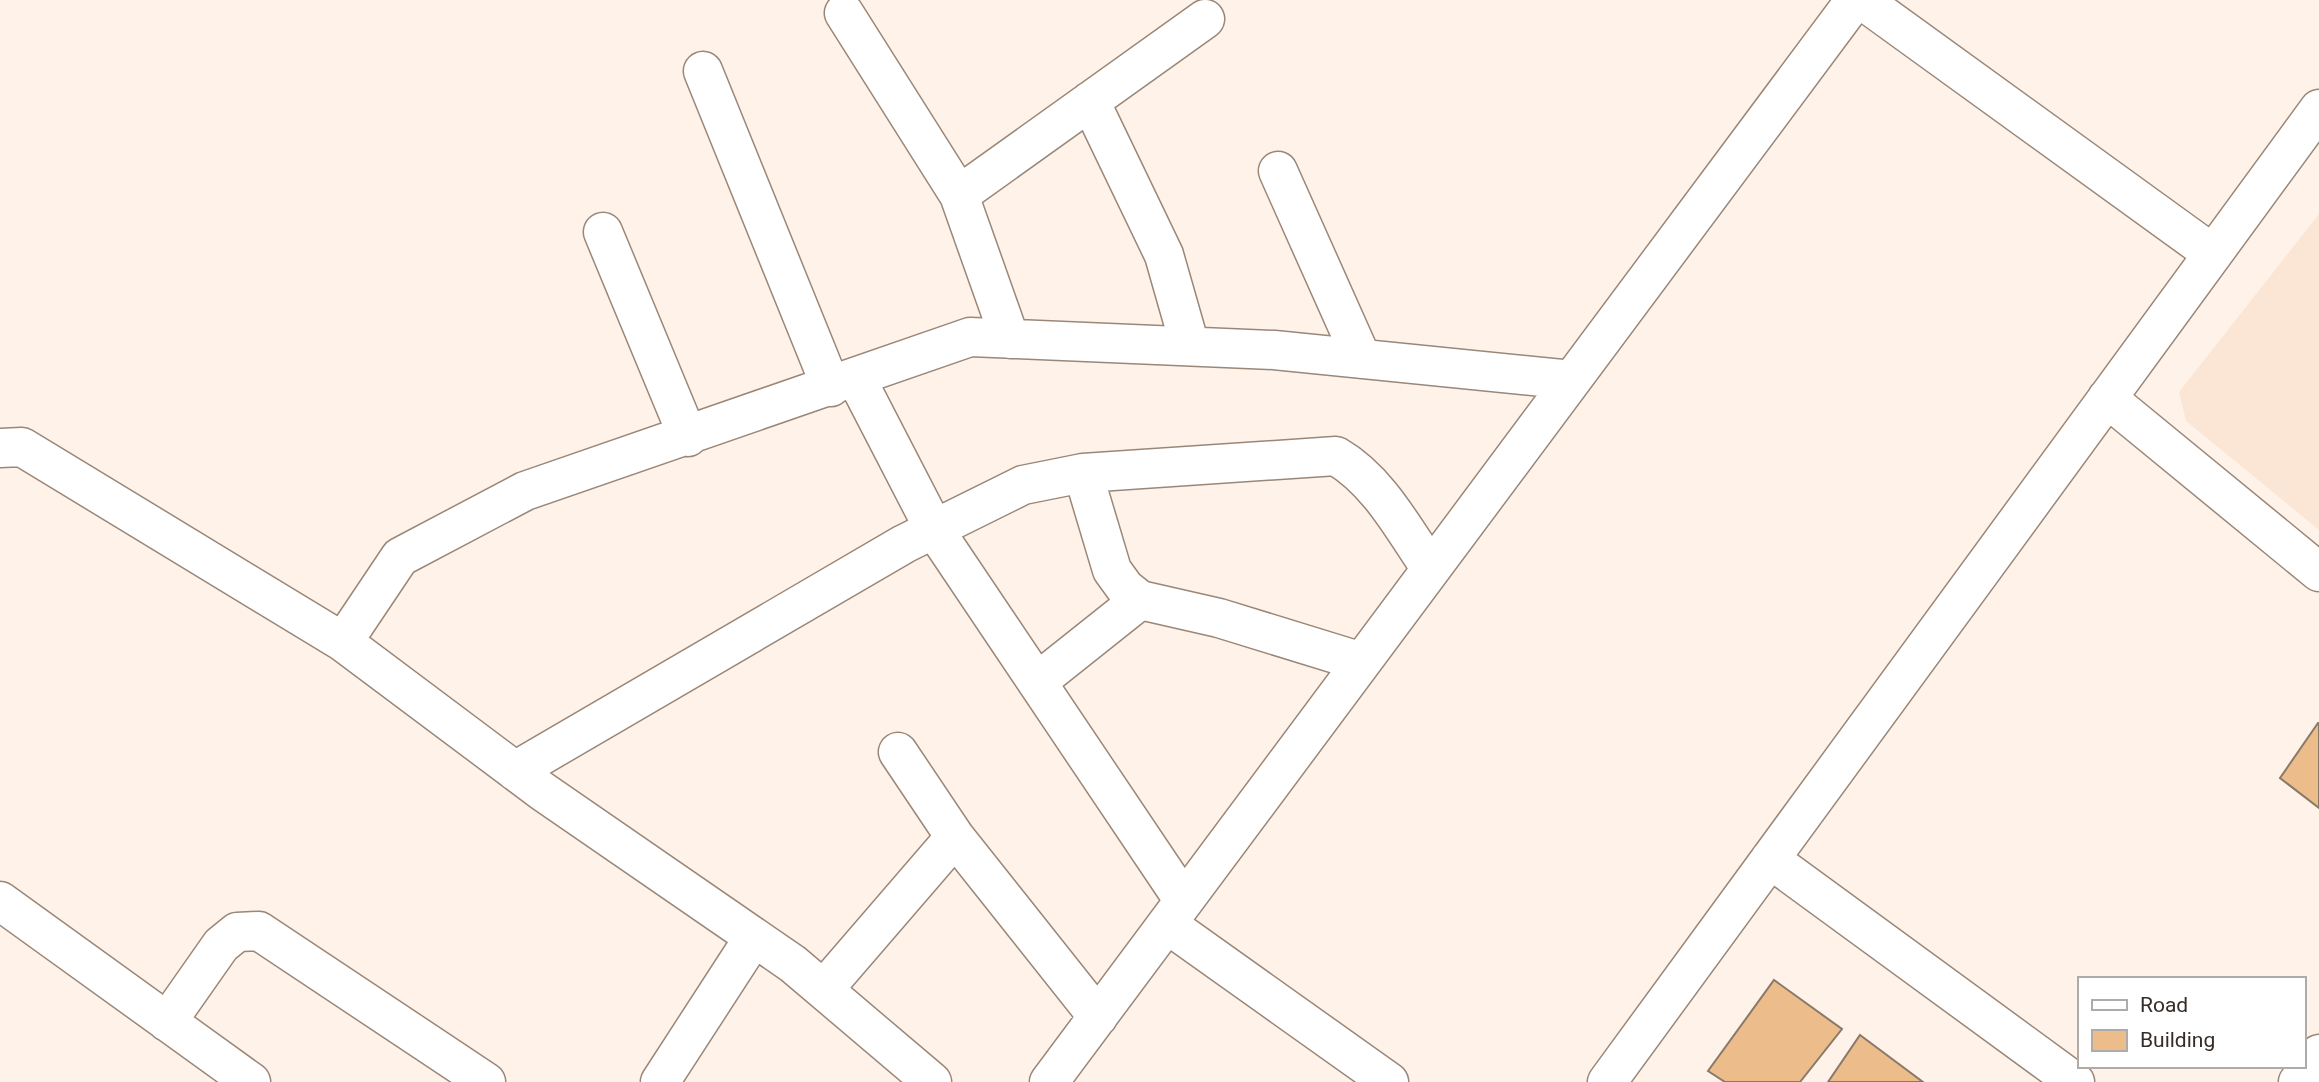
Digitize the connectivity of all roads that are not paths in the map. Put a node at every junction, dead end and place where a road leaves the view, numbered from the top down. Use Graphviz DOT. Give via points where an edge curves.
graph roads {
  1 [pos="1855,0"];
  2 [pos="1862,0"];
  3 [pos="844,13"];
  4 [pos="1205,19"];
  5 [pos="703,71"];
  6 [pos="1090,101"];
  7 [pos="2319,109"];
  8 [pos="1278,171"];
  9 [pos="960,195"];
  10 [pos="603,232"];
  11 [pos="2213,254"];
  12 [pos="1010,339"];
  13 [pos="1190,346"];
  14 [pos="1362,359"];
  15 [pos="1572,380"];
  16 [pos="844,383"];
  17 [pos="2107,398"];
  18 [pos="688,437"];
  19 [pos="0,448"];
  20 [pos="1083,473"];
  21 [pos="934,529"];
  22 [pos="1431,569"];
  23 [pos="2319,572"];
  24 [pos="1140,600"];
  25 [pos="343,642"];
  26 [pos="1362,662"];
  27 [pos="1037,682"];
  28 [pos="898,752"];
  29 [pos="515,771"];
  30 [pos="955,837"];
  31 [pos="1770,859"];
  32 [pos="0,901"];
  33 [pos="1175,913"];
  34 [pos="754,937"];
  35 [pos="824,989"];
  36 [pos="1098,1017"];
  37 [pos="167,1022"];
  38 [pos="475,1079"];
  39 [pos="251,1082"];
  40 [pos="660,1082"];
  41 [pos="932,1082"];
  42 [pos="1049,1082"];
  43 [pos="1390,1082"];
  44 [pos="1607,1082"];
  45 [pos="2075,1082"];
  1 -- 15 [label="street"];
  2 -- 11 [label="street"];
  3 -- 9 [label="street"];
  4 -- 6 [label="street"];
  5 -- 16 [label="street"];
  6 -- 9 [label="street"];
  6 -- 13 [label="street" via="1164,255"];
  7 -- 11 [label="street"];
  8 -- 14 [label="street"];
  9 -- 12 [label="street"];
  10 -- 18 [label="street"];
  11 -- 17 [label="street"];
  12 -- 13 [label="street"];
  12 -- 16 [label="street" via="970,337"];
  13 -- 14 [label="street"];
  14 -- 15 [label="street"];
  15 -- 22 [label="street"];
  16 -- 18 [label="street"];
  16 -- 21 [label="street"];
  17 -- 23 [label="street"];
  17 -- 31 [label="street"];
  18 -- 25 [label="street" via="525,491 400,557"];
  19 -- 25 [label="street" via="22,447"];
  20 -- 21 [label="street" via="1023,485"];
  20 -- 22 [label="street" via="1336,456 1357,468 1376,490"];
  20 -- 24 [label="street" via="1112,570"];
  21 -- 27 [label="street"];
  21 -- 29 [label="street"];
  22 -- 26 [label="street"];
  24 -- 26 [label="street" via="1219,618"];
  24 -- 27 [label="street"];
  25 -- 29 [label="street"];
  26 -- 33 [label="street"];
  27 -- 33 [label="street"];
  28 -- 30 [label="street"];
  29 -- 34 [label="street"];
  30 -- 35 [label="street"];
  30 -- 36 [label="street"];
  31 -- 44 [label="street"];
  31 -- 45 [label="street"];
  32 -- 37 [label="street"];
  33 -- 36 [label="street"];
  33 -- 43 [label="street"];
  34 -- 35 [label="street"];
  34 -- 40 [label="street"];
  35 -- 41 [label="street"];
  36 -- 42 [label="street"];
  37 -- 38 [label="street" via="221,946 237,932 259,932"];
  37 -- 39 [label="street"];
}
